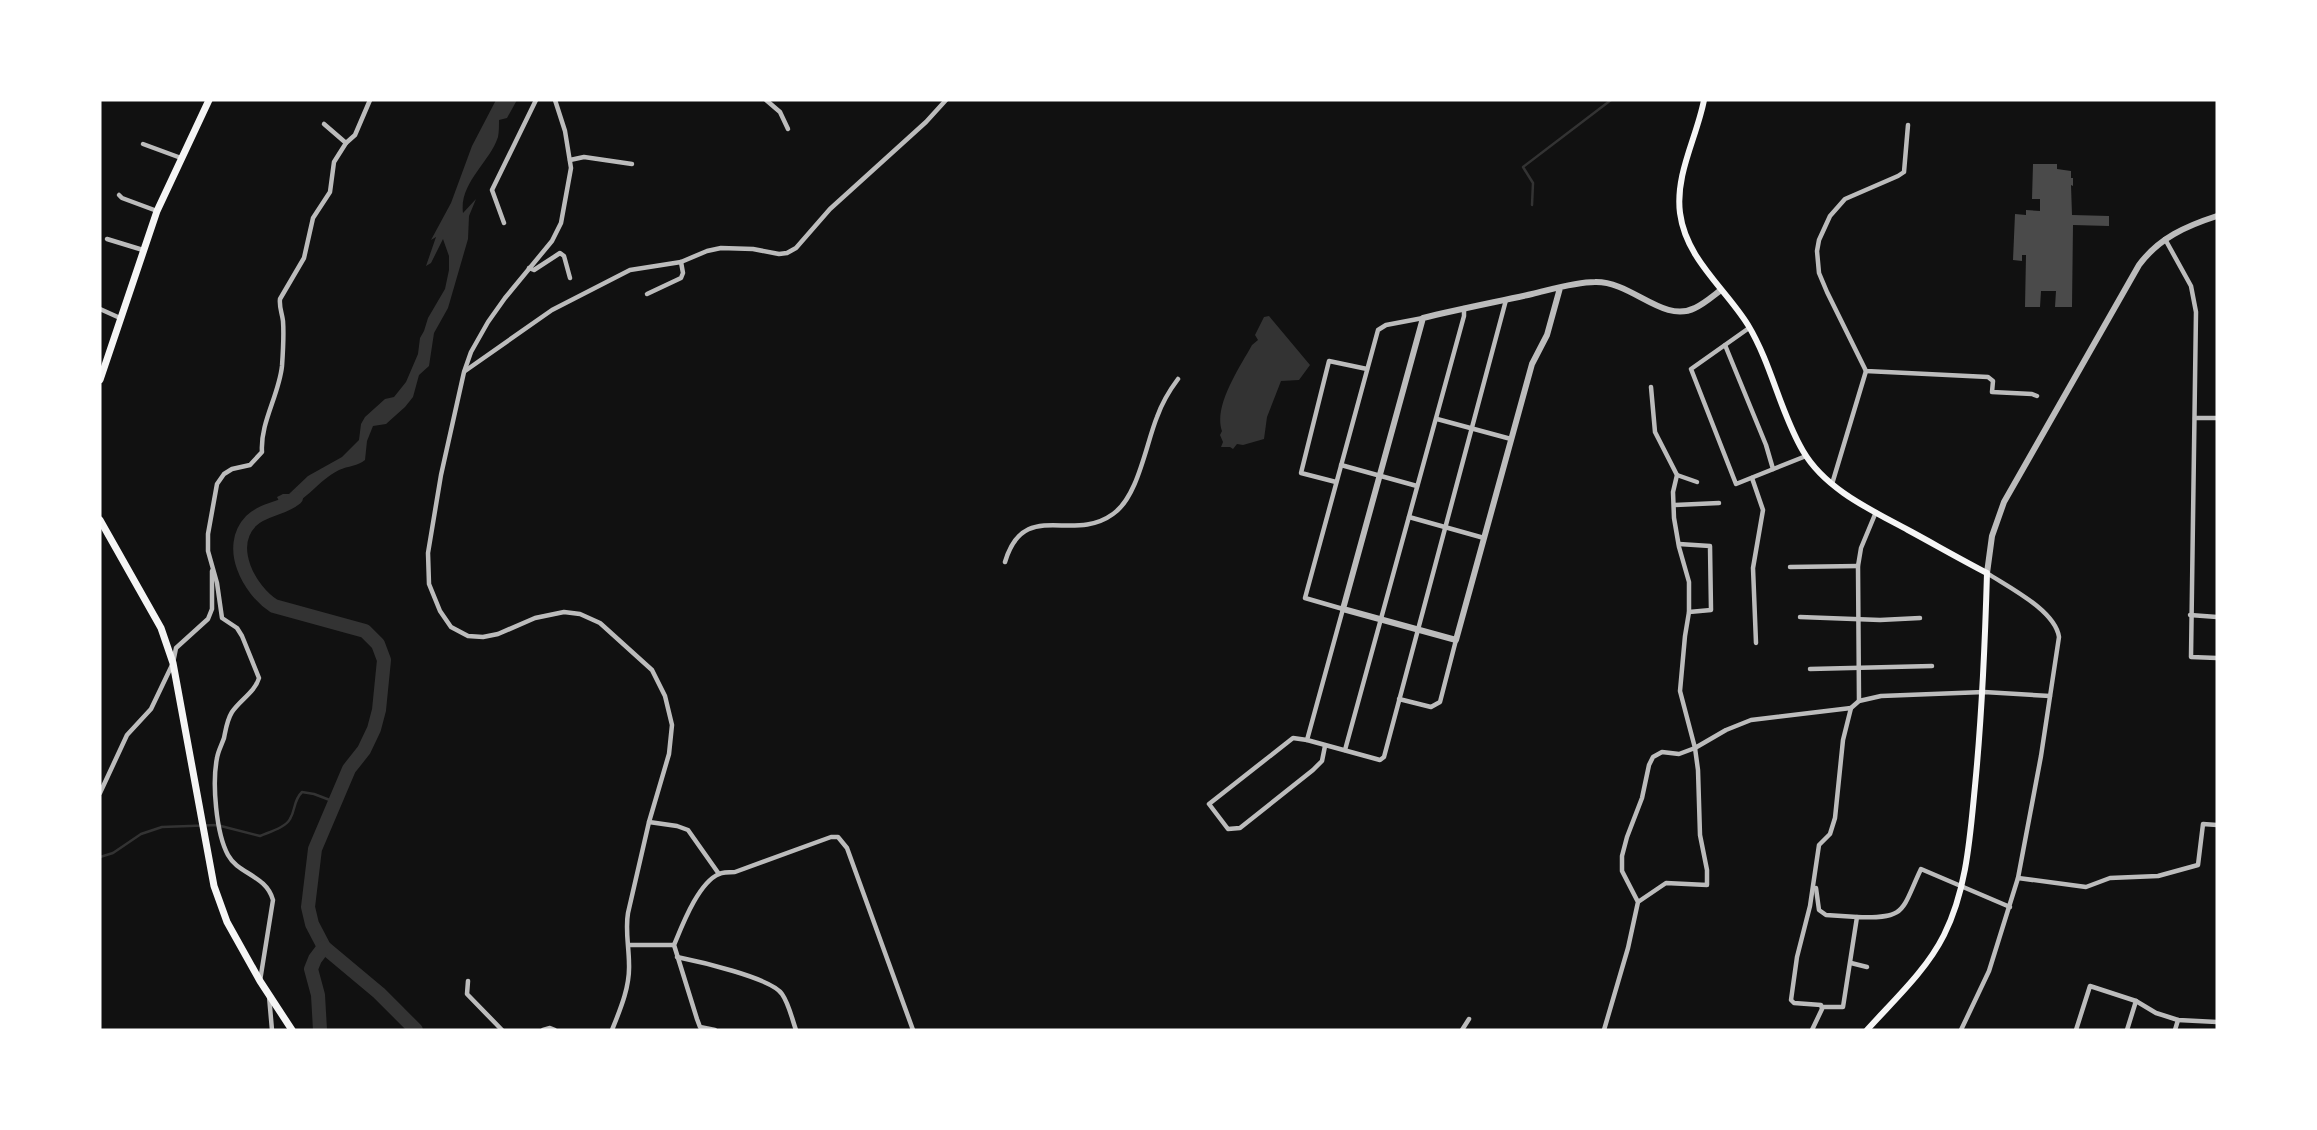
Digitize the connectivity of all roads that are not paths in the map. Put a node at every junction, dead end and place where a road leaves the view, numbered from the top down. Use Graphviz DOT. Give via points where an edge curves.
graph roads {
  1 [pos="209,100"];
  2 [pos="370,100"];
  3 [pos="536,100"];
  4 [pos="555,100"];
  5 [pos="766,100"];
  6 [pos="946,100"];
  7 [pos="1704,100"];
  8 [pos="324,124"];
  9 [pos="1908,125"];
  10 [pos="788,129"];
  11 [pos="346,143"];
  12 [pos="143,144"];
  13 [pos="181,158"];
  14 [pos="570,160"];
  15 [pos="632,164"];
  16 [pos="119,195"];
  17 [pos="157,211"];
  18 [pos="2217,216"];
  19 [pos="504,223"];
  20 [pos="107,239"];
  21 [pos="2165,239"];
  22 [pos="143,250"];
  23 [pos="681,262"];
  24 [pos="529,268"];
  25 [pos="570,278"];
  26 [pos="1560,288"];
  27 [pos="1721,290"];
  28 [pos="647,294"];
  29 [pos="1506,300"];
  30 [pos="1464,308"];
  31 [pos="100,309"];
  32 [pos="120,318"];
  33 [pos="1423,318"];
  34 [pos="1749,328"];
  35 [pos="1725,345"];
  36 [pos="102,367"];
  37 [pos="1367,369"];
  38 [pos="1866,371"];
  39 [pos="464,372"];
  40 [pos="1178,379"];
  41 [pos="100,380"];
  42 [pos="1651,387"];
  43 [pos="2036,396"];
  44 [pos="2195,418"];
  45 [pos="2217,418"];
  46 [pos="1437,419"];
  47 [pos="1471,428"];
  48 [pos="1511,439"];
  49 [pos="1806,456"];
  50 [pos="1340,465"];
  51 [pos="1773,469"];
  52 [pos="1677,475"];
  53 [pos="1379,476"];
  54 [pos="1752,478"];
  55 [pos="1336,482"];
  56 [pos="1696,482"];
  57 [pos="1832,484"];
  58 [pos="1417,486"];
  59 [pos="1719,503"];
  60 [pos="1675,505"];
  61 [pos="1876,512"];
  62 [pos="1409,517"];
  63 [pos="100,520"];
  64 [pos="1445,527"];
  65 [pos="1484,538"];
  66 [pos="1679,544"];
  67 [pos="1005,562"];
  68 [pos="1858,566"];
  69 [pos="212,567"];
  70 [pos="1790,567"];
  71 [pos="1987,573"];
  72 [pos="1343,609"];
  73 [pos="1689,612"];
  74 [pos="2190,615"];
  75 [pos="1800,617"];
  76 [pos="2217,617"];
  77 [pos="1858,618"];
  78 [pos="1920,618"];
  79 [pos="1382,620"];
  80 [pos="1417,630"];
  81 [pos="1456,640"];
  82 [pos="1756,643"];
  83 [pos="2217,659"];
  84 [pos="173,663"];
  85 [pos="1932,666"];
  86 [pos="1858,667"];
  87 [pos="1810,668"];
  88 [pos="1984,692"];
  89 [pos="2050,696"];
  90 [pos="1399,699"];
  91 [pos="1859,701"];
  92 [pos="1851,708"];
  93 [pos="1307,740"];
  94 [pos="1325,746"];
  95 [pos="1695,748"];
  96 [pos="1345,750"];
  97 [pos="100,793"];
  98 [pos="649,822"];
  99 [pos="2217,825"];
  100 [pos="719,874"];
  101 [pos="2018,878"];
  102 [pos="1815,882"];
  103 [pos="1962,888"];
  104 [pos="1638,902"];
  105 [pos="2010,907"];
  106 [pos="1857,918"];
  107 [pos="628,945"];
  108 [pos="674,945"];
  109 [pos="676,957"];
  110 [pos="1851,963"];
  111 [pos="1867,967"];
  112 [pos="260,981"];
  113 [pos="468,981"];
  114 [pos="270,995"];
  115 [pos="2136,1001"];
  116 [pos="1821,1007"];
  117 [pos="1469,1019"];
  118 [pos="2178,1020"];
  119 [pos="2217,1022"];
  120 [pos="272,1030"];
  121 [pos="292,1030"];
  122 [pos="502,1030"];
  123 [pos="543,1030"];
  124 [pos="555,1030"];
  125 [pos="612,1030"];
  126 [pos="715,1030"];
  127 [pos="796,1030"];
  128 [pos="913,1030"];
  129 [pos="1462,1030"];
  130 [pos="1604,1030"];
  131 [pos="1812,1030"];
  132 [pos="1867,1030"];
  133 [pos="1961,1030"];
  134 [pos="2076,1030"];
  135 [pos="2127,1030"];
  136 [pos="2175,1030"];
  1 -- 13 [label="main road"];
  2 -- 11 [label="street" via="355,135"];
  3 -- 19 [label="street" via="492,190"];
  4 -- 14 [label="street"];
  5 -- 10 [label="street" via="780,112"];
  6 -- 23 [label="street" via="788,253 721,248"];
  7 -- 27 [label="main road" via="1680,186 1680,214 1693,250"];
  8 -- 11 [label="street"];
  9 -- 38 [label="street" via="1904,172 1845,199 1830,216 1817,251 1819,273"];
  11 -- 69 [label="street" via="334,162 330,192 313,218 304,258 280,299 282,366 261,440 262,452 250,465 224,474 217,484 208,534"];
  12 -- 13 [label="street"];
  13 -- 17 [label="main road"];
  14 -- 15 [label="street" via="584,157"];
  14 -- 24 [label="street" via="561,223"];
  16 -- 17 [label="street"];
  17 -- 22 [label="main road"];
  18 -- 21 [label="street"];
  20 -- 22 [label="street"];
  21 -- 44 [label="street" via="2191,286 2195,305"];
  21 -- 71 [label="street" via="2139,265 2011,490 1994,528"];
  22 -- 32 [label="main road"];
  23 -- 28 [label="street" via="681,278"];
  23 -- 39 [label="street" via="630,270 602,283 552,310"];
  24 -- 25 [label="street" via="534,270 560,253"];
  24 -- 39 [label="street" via="488,322"];
  26 -- 27 [label="street" via="1613,284 1662,309 1679,312 1694,309"];
  26 -- 29 [label="street"];
  26 -- 48 [label="street"];
  27 -- 34 [label="main road"];
  29 -- 30 [label="street"];
  29 -- 47 [label="street"];
  30 -- 33 [label="street"];
  30 -- 46 [label="street"];
  31 -- 32 [label="street"];
  32 -- 36 [label="main road"];
  33 -- 37 [label="street" via="1378,330"];
  33 -- 53 [label="street"];
  34 -- 35 [label="street"];
  34 -- 49 [label="main road"];
  35 -- 51 [label="street"];
  35 -- 54 [label="street" via="1691,369 1736,484"];
  36 -- 41 [label="main road"];
  37 -- 50 [label="street"];
  37 -- 55 [label="street" via="1329,361 1301,473"];
  38 -- 43 [label="street" via="1989,377 1992,392"];
  38 -- 57 [label="street"];
  39 -- 98 [label="street" via="428,553 429,584 440,611 451,626 468,636 483,637 535,618 580,614 600,623 653,670 672,725 669,754"];
  40 -- 67 [label="street" via="1157,415 1132,489 1115,513 1091,524 1024,530 1009,548"];
  42 -- 52 [label="street" via="1655,432"];
  44 -- 45 [label="street"];
  44 -- 74 [label="street"];
  46 -- 47 [label="street"];
  46 -- 58 [label="street"];
  47 -- 48 [label="street"];
  47 -- 64 [label="street"];
  48 -- 65 [label="street"];
  49 -- 51 [label="street"];
  49 -- 57 [label="main road"];
  50 -- 53 [label="street"];
  50 -- 55 [label="street"];
  51 -- 54 [label="street"];
  52 -- 56 [label="street"];
  52 -- 60 [label="street"];
  53 -- 58 [label="street"];
  53 -- 72 [label="street"];
  54 -- 82 [label="street" via="1763,510 1753,568"];
  55 -- 72 [label="street" via="1305,598"];
  57 -- 61 [label="main road"];
  58 -- 62 [label="street"];
  59 -- 60 [label="street"];
  60 -- 66 [label="street"];
  61 -- 68 [label="street"];
  61 -- 71 [label="main road"];
  62 -- 64 [label="street"];
  62 -- 79 [label="street"];
  63 -- 84 [label="main road" via="161,628"];
  64 -- 65 [label="street"];
  64 -- 80 [label="street"];
  65 -- 81 [label="street"];
  66 -- 73 [label="street" via="1689,582"];
  66 -- 73 [label="street" via="1710,546 1711,610"];
  68 -- 70 [label="street"];
  68 -- 77 [label="street"];
  69 -- 84 [label="street" via="208,619 176,648"];
  69 -- 112 [label="street" via="222,618 242,636 259,678 227,723 215,781 221,838 229,858 270,891"];
  71 -- 88 [label="main road"];
  71 -- 89 [label="street" via="2035,605 2058,630"];
  72 -- 79 [label="street"];
  72 -- 93 [label="street"];
  73 -- 95 [label="street" via="1680,691"];
  74 -- 76 [label="street"];
  74 -- 83 [label="street" via="2191,657"];
  75 -- 77 [label="street"];
  77 -- 78 [label="street"];
  77 -- 86 [label="street"];
  79 -- 80 [label="street"];
  79 -- 96 [label="street"];
  80 -- 81 [label="street"];
  80 -- 90 [label="street"];
  81 -- 90 [label="street" via="1440,702 1431,707"];
  84 -- 97 [label="street" via="151,709 122,743"];
  84 -- 112 [label="main road" via="214,886 227,922"];
  85 -- 86 [label="street"];
  86 -- 87 [label="street"];
  86 -- 91 [label="street"];
  88 -- 89 [label="street"];
  88 -- 91 [label="street"];
  88 -- 103 [label="main road"];
  89 -- 101 [label="street"];
  90 -- 96 [label="street" via="1384,757 1380,760"];
  91 -- 92 [label="street"];
  92 -- 95 [label="street" via="1751,720"];
  92 -- 102 [label="street" via="1835,818 1830,834 1819,845"];
  93 -- 94 [label="street"];
  93 -- 94 [label="street" via="1293,738 1209,804 1228,829 1240,828 1313,770 1322,761"];
  94 -- 96 [label="street"];
  95 -- 104 [label="street" via="1679,754 1662,752 1649,765 1622,856 1622,871"];
  95 -- 104 [label="street" via="1699,835 1707,885 1666,883"];
  98 -- 100 [label="street" via="688,830"];
  98 -- 107 [label="street" via="626,924"];
  99 -- 101 [label="street" via="2203,824 2198,865 2158,876 2109,878 2086,887"];
  100 -- 108 [label="street" via="697,898"];
  100 -- 128 [label="street" via="838,837 847,848"];
  101 -- 105 [label="street"];
  102 -- 106 [label="street" via="1819,910 1825,915"];
  102 -- 116 [label="street" via="1791,1000"];
  103 -- 105 [label="street"];
  103 -- 106 [label="street" via="1921,869 1902,910 1884,918"];
  103 -- 132 [label="main road" via="1933,955"];
  104 -- 130 [label="street"];
  105 -- 133 [label="street" via="1989,971"];
  106 -- 110 [label="street"];
  107 -- 108 [label="street"];
  107 -- 125 [label="street" via="630,968"];
  108 -- 109 [label="street"];
  109 -- 126 [label="street" via="700,1027"];
  109 -- 127 [label="street" via="720,966 775,987"];
  110 -- 111 [label="street"];
  110 -- 116 [label="street" via="1843,1007"];
  112 -- 114 [label="main road"];
  113 -- 122 [label="street" via="467,994"];
  114 -- 120 [label="street"];
  114 -- 121 [label="main road"];
  115 -- 118 [label="street"];
  115 -- 134 [label="street" via="2090,986"];
  115 -- 135 [label="street"];
  116 -- 131 [label="street"];
  117 -- 129 [label="street"];
  118 -- 119 [label="street"];
  118 -- 136 [label="street"];
  123 -- 124 [label="street"];
}
